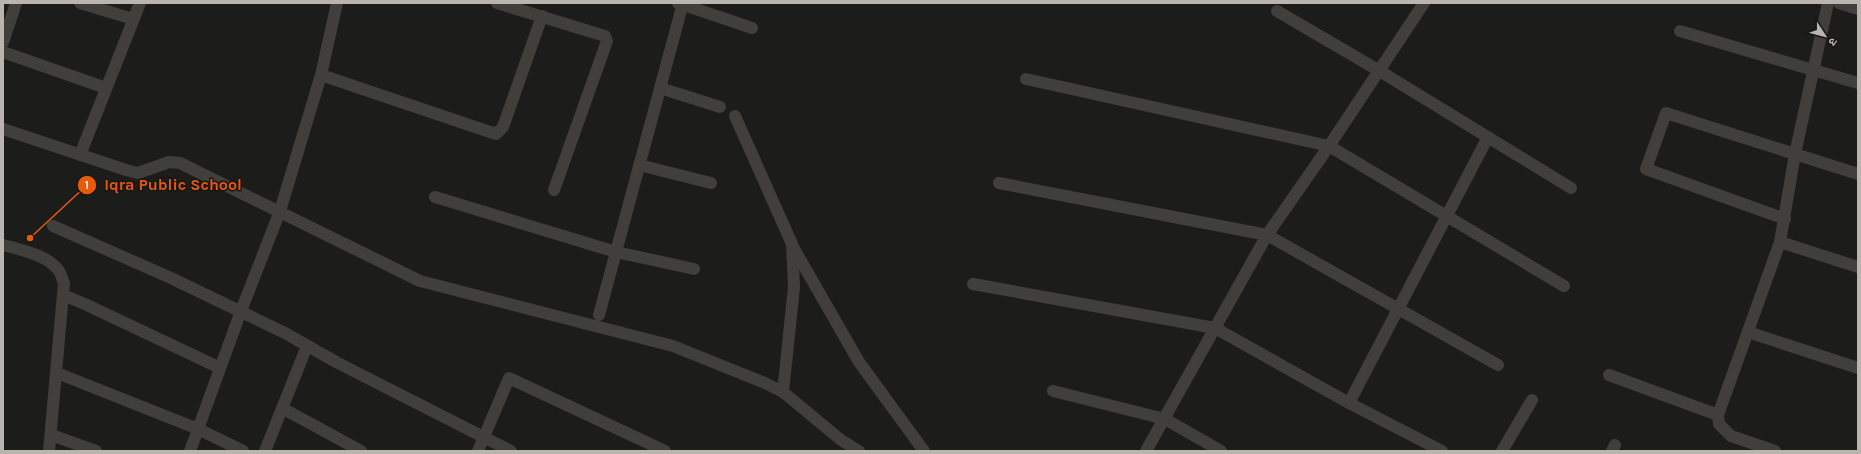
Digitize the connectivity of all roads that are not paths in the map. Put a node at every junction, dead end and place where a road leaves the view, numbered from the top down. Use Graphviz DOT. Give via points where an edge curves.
graph roads {
  1 [pos="16,3"];
  2 [pos="80,3"];
  3 [pos="140,3"];
  4 [pos="337,3"];
  5 [pos="497,3"];
  6 [pos="1424,3"];
  7 [pos="1828,3"];
  8 [pos="1840,3"];
  9 [pos="681,4"];
  10 [pos="1858,9"];
  11 [pos="1277,11"];
  12 [pos="542,16"];
  13 [pos="133,19"];
  14 [pos="752,28"];
  15 [pos="1680,31"];
  16 [pos="3,42"];
  17 [pos="3,52"];
  18 [pos="1813,69"];
  19 [pos="1378,70"];
  20 [pos="321,75"];
  21 [pos="1026,80"];
  22 [pos="1858,84"];
  23 [pos="106,88"];
  24 [pos="660,88"];
  25 [pos="720,107"];
  26 [pos="735,116"];
  27 [pos="3,129"];
  28 [pos="1488,137"];
  29 [pos="1329,146"];
  30 [pos="1795,154"];
  31 [pos="80,155"];
  32 [pos="639,165"];
  33 [pos="1858,174"];
  34 [pos="712,183"];
  35 [pos="999,183"];
  36 [pos="1571,188"];
  37 [pos="554,190"];
  38 [pos="435,197"];
  39 [pos="280,211"];
  40 [pos="1446,215"];
  41 [pos="1785,219"];
  42 [pos="52,226"];
  43 [pos="1267,234"];
  44 [pos="1780,242"];
  45 [pos="792,244"];
  46 [pos="3,245"];
  47 [pos="616,252"];
  48 [pos="1858,268"];
  49 [pos="694,269"];
  50 [pos="973,284"];
  51 [pos="1564,286"];
  52 [pos="63,294"];
  53 [pos="1397,309"];
  54 [pos="241,312"];
  55 [pos="599,315"];
  56 [pos="1215,328"];
  57 [pos="1748,332"];
  58 [pos="307,346"];
  59 [pos="1498,365"];
  60 [pos="220,368"];
  61 [pos="1858,368"];
  62 [pos="57,373"];
  63 [pos="1609,375"];
  64 [pos="1053,390"];
  65 [pos="783,392"];
  66 [pos="1532,400"];
  67 [pos="1349,403"];
  68 [pos="282,408"];
  69 [pos="1718,414"];
  70 [pos="1165,418"];
  71 [pos="198,429"];
  72 [pos="51,435"];
  73 [pos="483,438"];
  74 [pos="50,451"];
  75 [pos="96,451"];
  76 [pos="190,451"];
  77 [pos="243,451"];
  78 [pos="265,451"];
  79 [pos="361,451"];
  80 [pos="478,451"];
  81 [pos="511,451"];
  82 [pos="665,451"];
  83 [pos="859,451"];
  84 [pos="924,451"];
  85 [pos="1146,451"];
  86 [pos="1221,451"];
  87 [pos="1442,451"];
  88 [pos="1502,451"];
  89 [pos="1774,451"];
  1 -- 16 [label="street"];
  2 -- 13 [label="street"];
  3 -- 13 [label="street"];
  4 -- 20 [label="street"];
  5 -- 12 [label="street"];
  6 -- 19 [label="street"];
  7 -- 18 [label="street"];
  8 -- 10 [label="street"];
  9 -- 14 [label="street"];
  9 -- 24 [label="street"];
  11 -- 19 [label="street"];
  12 -- 20 [label="street" via="503,127 496,134"];
  12 -- 37 [label="street" via="605,36 607,41"];
  13 -- 23 [label="street"];
  15 -- 18 [label="street"];
  17 -- 23 [label="street"];
  18 -- 22 [label="street"];
  18 -- 30 [label="street"];
  19 -- 28 [label="street"];
  19 -- 29 [label="street"];
  20 -- 39 [label="street"];
  21 -- 29 [label="street"];
  23 -- 31 [label="street"];
  24 -- 25 [label="street"];
  24 -- 32 [label="street"];
  26 -- 45 [label="street"];
  27 -- 31 [label="street"];
  28 -- 36 [label="street"];
  28 -- 40 [label="street"];
  29 -- 40 [label="street"];
  29 -- 43 [label="street"];
  30 -- 33 [label="street"];
  30 -- 41 [label="street"];
  30 -- 41 [label="street" via="1666,113 1646,169"];
  31 -- 39 [label="street" via="138,173 169,162 180,163"];
  32 -- 34 [label="street"];
  32 -- 47 [label="street"];
  35 -- 43 [label="street"];
  38 -- 47 [label="street"];
  39 -- 54 [label="street"];
  39 -- 65 [label="street" via="420,281 673,346"];
  40 -- 51 [label="street"];
  40 -- 53 [label="street"];
  41 -- 44 [label="street"];
  42 -- 54 [label="street"];
  43 -- 53 [label="street"];
  43 -- 56 [label="street"];
  44 -- 48 [label="street"];
  44 -- 57 [label="street"];
  45 -- 65 [label="street" via="794,287"];
  45 -- 84 [label="street" via="860,362"];
  46 -- 52 [label="street" via="39,256 51,263 60,272 64,283"];
  47 -- 49 [label="street"];
  47 -- 55 [label="street"];
  50 -- 56 [label="street"];
  52 -- 60 [label="street"];
  52 -- 62 [label="street"];
  53 -- 59 [label="street"];
  53 -- 67 [label="street"];
  54 -- 58 [label="street"];
  54 -- 60 [label="street"];
  56 -- 67 [label="street"];
  56 -- 70 [label="street"];
  57 -- 61 [label="street"];
  57 -- 69 [label="street"];
  58 -- 68 [label="street"];
  58 -- 73 [label="street"];
  60 -- 71 [label="street"];
  62 -- 71 [label="street"];
  62 -- 72 [label="street"];
  63 -- 69 [label="street"];
  64 -- 70 [label="street"];
  65 -- 83 [label="street" via="841,440"];
  66 -- 88 [label="street"];
  67 -- 87 [label="street"];
  68 -- 78 [label="street"];
  68 -- 79 [label="street"];
  69 -- 89 [label="street" via="1719,424 1731,436"];
  70 -- 85 [label="street"];
  70 -- 86 [label="street"];
  71 -- 76 [label="street"];
  71 -- 77 [label="street"];
  72 -- 74 [label="street"];
  72 -- 75 [label="street"];
  73 -- 80 [label="street"];
  73 -- 81 [label="street"];
  73 -- 82 [label="street" via="509,378"];
}
